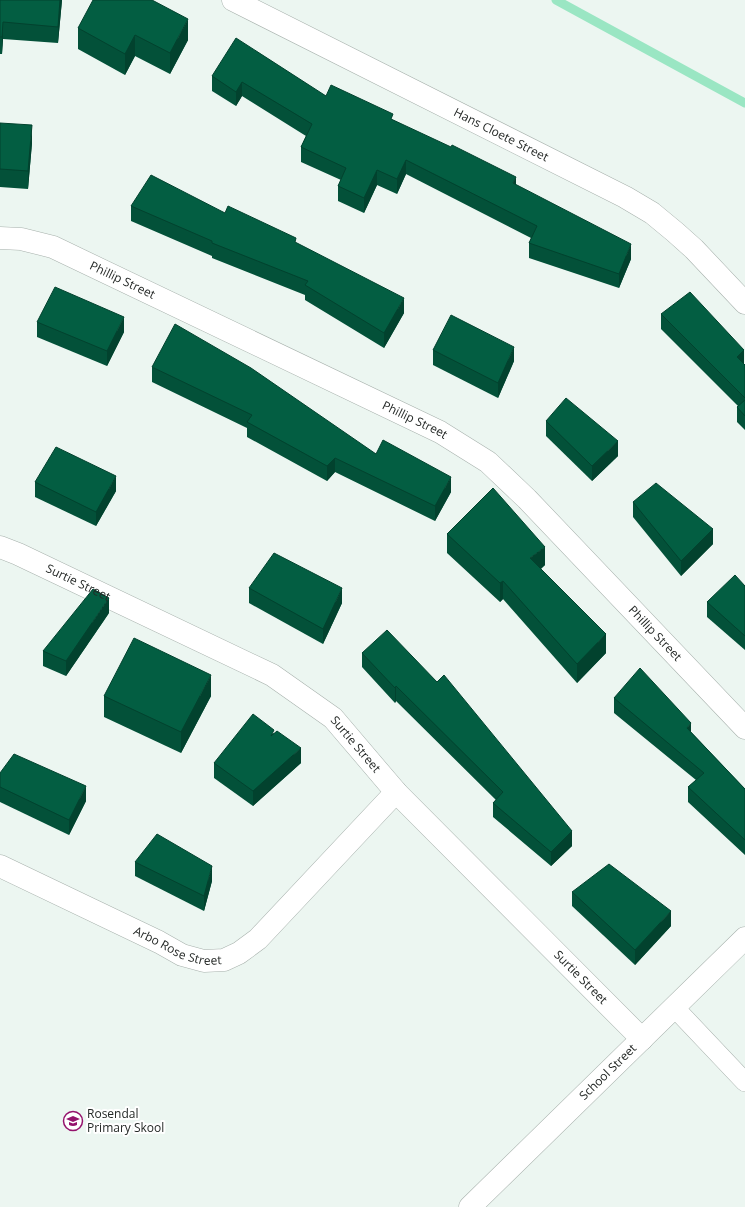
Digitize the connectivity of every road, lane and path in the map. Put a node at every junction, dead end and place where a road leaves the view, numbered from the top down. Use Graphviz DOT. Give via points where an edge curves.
graph roads {
  1 [pos="233,0"];
  2 [pos="0,238"];
  3 [pos="745,303"];
  4 [pos="0,547"];
  5 [pos="745,728"];
  6 [pos="396,792"];
  7 [pos="0,866"];
  8 [pos="745,938"];
  9 [pos="674,1007"];
  10 [pos="642,1039"];
  11 [pos="745,1082"];
  12 [pos="470,1207"];
  1 -- 3 [label="street, Hans Cloete Street" via="625,197 652,213 694,249"];
  2 -- 5 [label="street, Phillip Street" via="21,239 53,247 440,432 488,462"];
  4 -- 6 [label="street, Surtie Street" via="272,675 333,718"];
  6 -- 7 [label="street, Arbo Rose Street" via="258,939 224,960 204,961 182,955"];
  6 -- 10 [label="street, Surtie Street"];
  8 -- 9 [label="street, School Street"];
  9 -- 10 [label="street, School Street"];
  9 -- 11 [label="lane"];
  10 -- 12 [label="street, School Street"];
}
